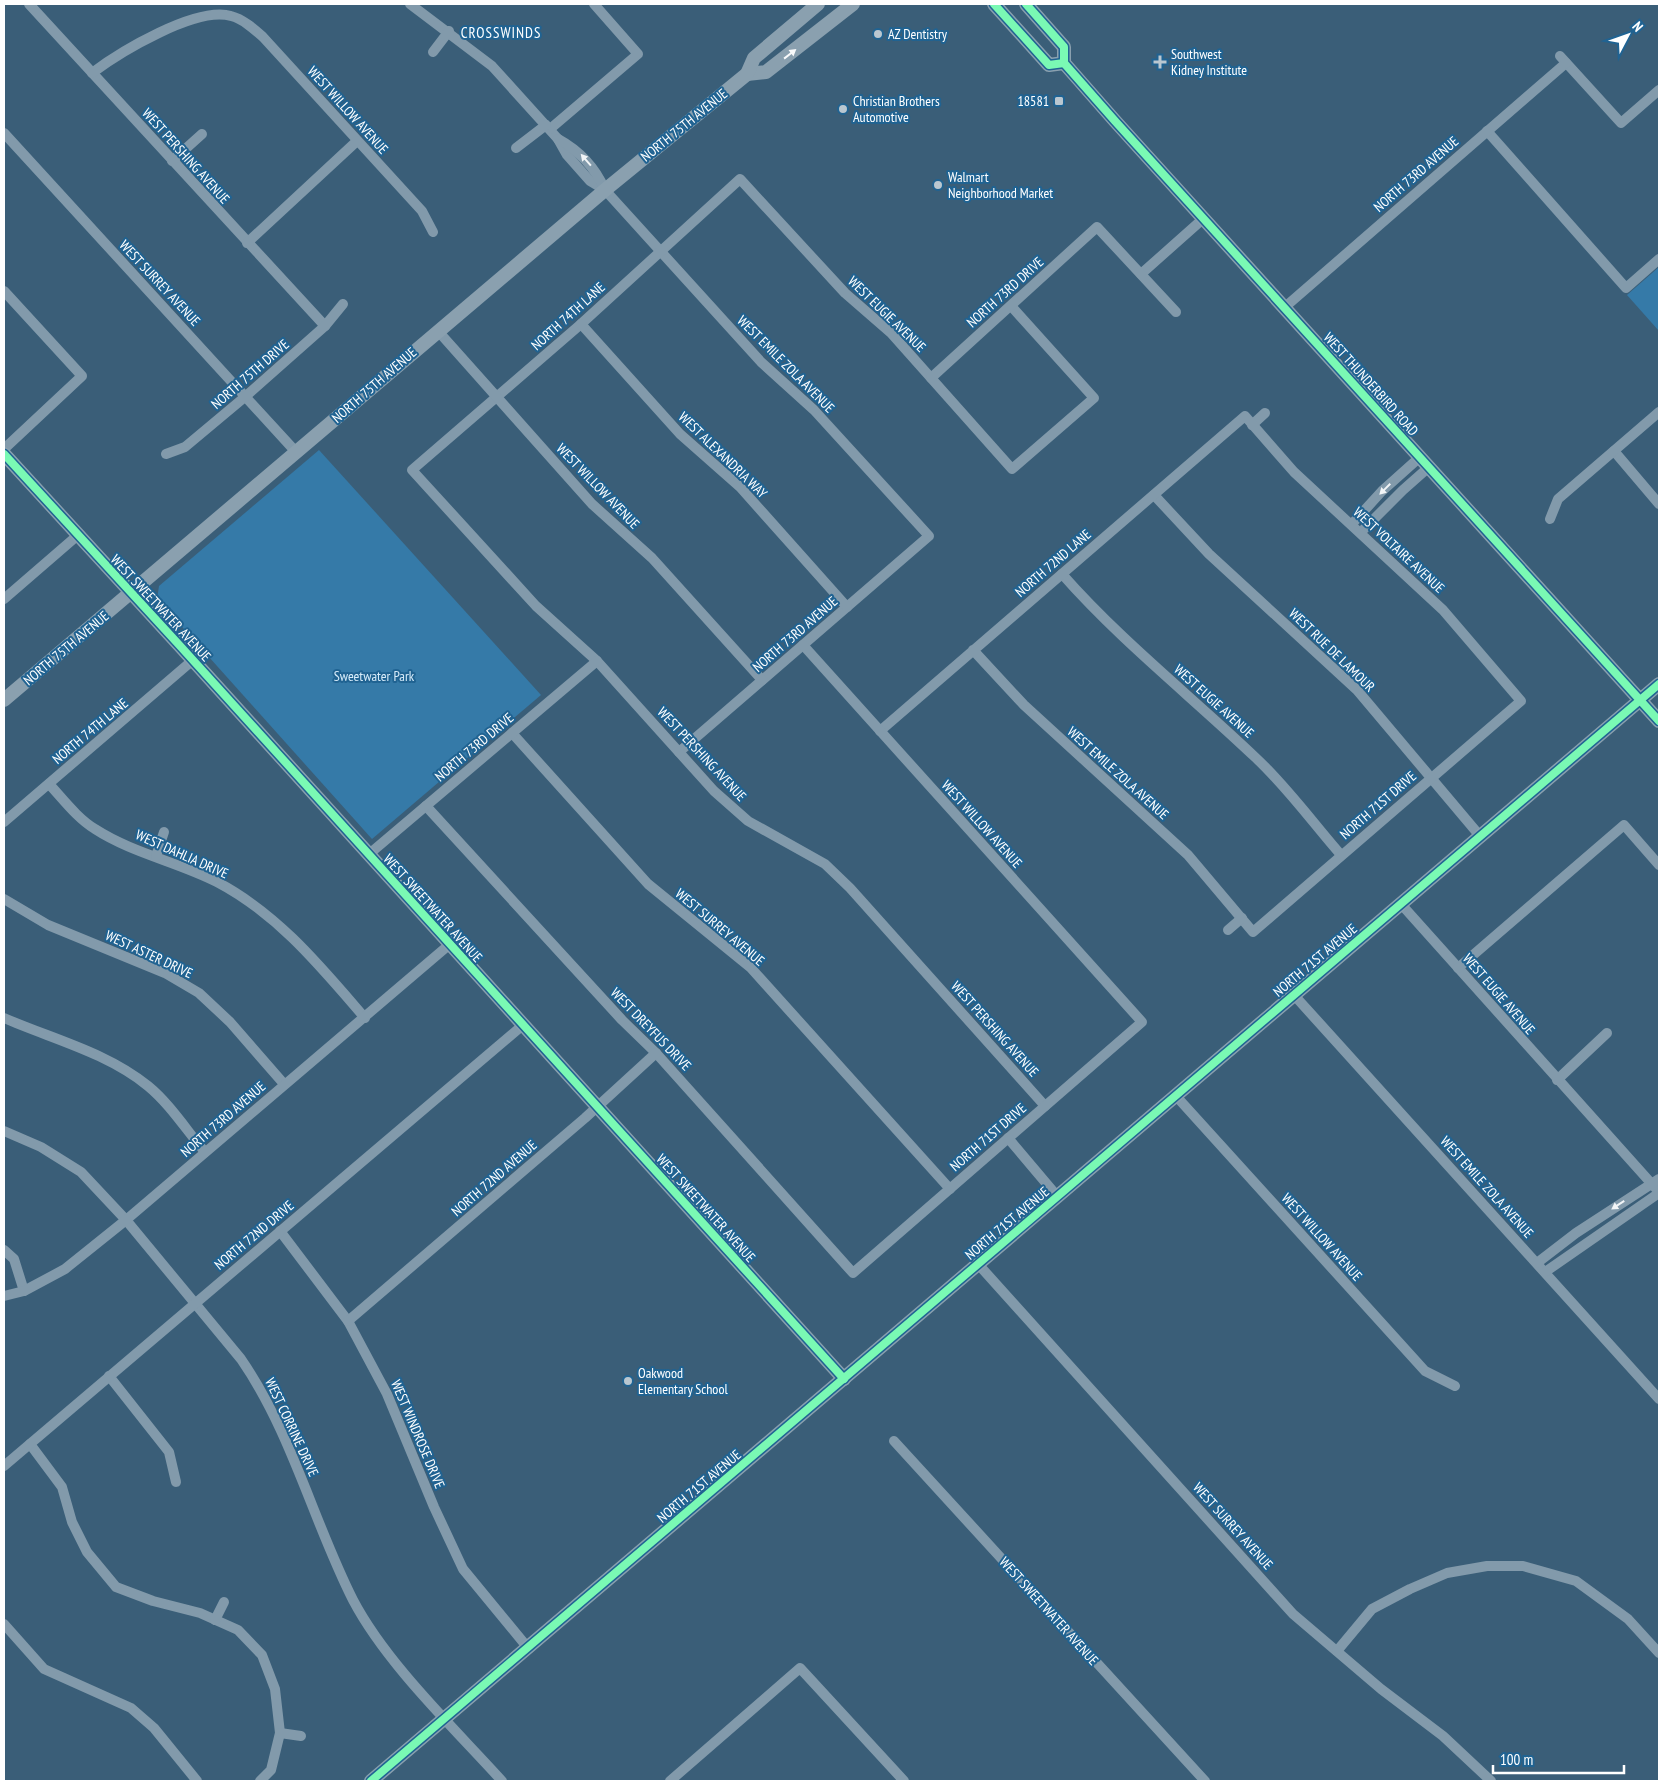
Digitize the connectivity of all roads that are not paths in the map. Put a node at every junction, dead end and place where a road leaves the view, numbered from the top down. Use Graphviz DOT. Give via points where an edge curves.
graph roads {
  1 [pos="28,4"];
  2 [pos="410,4"];
  3 [pos="594,4"];
  4 [pos="818,4"];
  5 [pos="853,4"];
  6 [pos="994,4"];
  7 [pos="1026,4"];
  8 [pos="449,32"];
  9 [pos="433,52"];
  10 [pos="1064,63"];
  11 [pos="92,73"];
  12 [pos="747,74"];
  13 [pos="1659,90"];
  14 [pos="548,127"];
  15 [pos="1487,131"];
  16 [pos="4,133"];
  17 [pos="202,134"];
  18 [pos="357,141"];
  19 [pos="516,148"];
  20 [pos="172,161"];
  21 [pos="740,179"];
  22 [pos="605,190"];
  23 [pos="1204,218"];
  24 [pos="433,232"];
  25 [pos="247,243"];
  26 [pos="660,250"];
  27 [pos="1659,259"];
  28 [pos="1141,274"];
  29 [pos="4,291"];
  30 [pos="343,304"];
  31 [pos="1011,306"];
  32 [pos="1285,307"];
  33 [pos="1176,312"];
  34 [pos="581,324"];
  35 [pos="325,326"];
  36 [pos="438,331"];
  37 [pos="931,378"];
  38 [pos="246,396"];
  39 [pos="496,397"];
  40 [pos="1659,412"];
  41 [pos="1265,414"];
  42 [pos="1245,416"];
  43 [pos="1252,425"];
  44 [pos="4,448"];
  45 [pos="1614,451"];
  46 [pos="296,452"];
  47 [pos="4,454"];
  48 [pos="166,454"];
  49 [pos="1424,462"];
  50 [pos="412,470"];
  51 [pos="1154,495"];
  52 [pos="1659,504"];
  53 [pos="1550,519"];
  54 [pos="1352,524"];
  55 [pos="1361,532"];
  56 [pos="78,536"];
  57 [pos="929,536"];
  58 [pos="1062,574"];
  59 [pos="130,593"];
  60 [pos="4,598"];
  61 [pos="847,607"];
  62 [pos="803,645"];
  63 [pos="973,650"];
  64 [pos="193,660"];
  65 [pos="597,661"];
  66 [pos="762,680"];
  67 [pos="1659,684"];
  68 [pos="4,700"];
  69 [pos="1521,700"];
  70 [pos="1640,700"];
  71 [pos="1659,721"];
  72 [pos="880,731"];
  73 [pos="512,733"];
  74 [pos="679,752"];
  75 [pos="1431,778"];
  76 [pos="49,784"];
  77 [pos="426,806"];
  78 [pos="4,822"];
  79 [pos="164,832"];
  80 [pos="1480,836"];
  81 [pos="368,855"];
  82 [pos="156,856"];
  83 [pos="1341,856"];
  84 [pos="1659,865"];
  85 [pos="4,899"];
  86 [pos="1400,904"];
  87 [pos="1242,918"];
  88 [pos="1228,930"];
  89 [pos="1253,932"];
  90 [pos="450,944"];
  91 [pos="1458,968"];
  92 [pos="1294,995"];
  93 [pos="4,1018"];
  94 [pos="365,1018"];
  95 [pos="1142,1022"];
  96 [pos="523,1025"];
  97 [pos="1607,1033"];
  98 [pos="656,1053"];
  99 [pos="1557,1080"];
  100 [pos="284,1084"];
  101 [pos="1176,1096"];
  102 [pos="1045,1106"];
  103 [pos="597,1107"];
  104 [pos="4,1131"];
  105 [pos="1008,1138"];
  106 [pos="206,1152"];
  107 [pos="1655,1181"];
  108 [pos="950,1189"];
  109 [pos="1659,1193"];
  110 [pos="1057,1196"];
  111 [pos="126,1220"];
  112 [pos="280,1231"];
  113 [pos="4,1250"];
  114 [pos="1537,1263"];
  115 [pos="978,1264"];
  116 [pos="853,1272"];
  117 [pos="1545,1272"];
  118 [pos="24,1291"];
  119 [pos="4,1296"];
  120 [pos="195,1303"];
  121 [pos="348,1322"];
  122 [pos="109,1376"];
  123 [pos="844,1379"];
  124 [pos="1455,1386"];
  125 [pos="1659,1399"];
  126 [pos="894,1441"];
  127 [pos="30,1444"];
  128 [pos="4,1466"];
  129 [pos="176,1482"];
  130 [pos="224,1602"];
  131 [pos="215,1620"];
  132 [pos="4,1624"];
  133 [pos="528,1648"];
  134 [pos="1336,1651"];
  135 [pos="1659,1653"];
  136 [pos="445,1718"];
  137 [pos="163,1720"];
  138 [pos="154,1728"];
  139 [pos="280,1733"];
  140 [pos="301,1736"];
  141 [pos="197,1781"];
  142 [pos="260,1781"];
  143 [pos="371,1781"];
  144 [pos="502,1781"];
  145 [pos="670,1781"];
  146 [pos="904,1781"];
  147 [pos="1205,1781"];
  148 [pos="1491,1781"];
  1 -- 11 [label="street, WEST PERSHING AVENUE"];
  2 -- 8 [label="street"];
  3 -- 14 [label="street" via="638,54"];
  4 -- 12 [label="street, NORTH 75TH AVENUE" via="754,58"];
  12 -- 5 [label="street, NORTH 75TH AVENUE, one-way" via="766,72"];
  6 -- 10 [label="street" via="1050,65"];
  7 -- 10 [label="street, WEST THUNDERBIRD ROAD" via="1064,47"];
  8 -- 9 [label="street"];
  8 -- 14 [label="street" via="492,66"];
  10 -- 23 [label="street, WEST THUNDERBIRD ROAD"];
  11 -- 18 [label="street, WEST WILLOW AVENUE" via="151,35 198,19 232,16 263,37"];
  11 -- 20 [label="street, WEST PERSHING AVENUE"];
  12 -- 22 [label="street, NORTH 75TH AVENUE"];
  13 -- 15 [label="street, NORTH 73RD AVENUE" via="1621,123 1563,59"];
  14 -- 19 [label="street"];
  14 -- 22 [label="street" via="590,181"];
  15 -- 27 [label="street" via="1626,288"];
  15 -- 32 [label="street, NORTH 73RD AVENUE"];
  16 -- 38 [label="street, WEST SURREY AVENUE"];
  17 -- 20 [label="street"];
  18 -- 24 [label="street, WEST WILLOW AVENUE" via="422,211"];
  18 -- 25 [label="street"];
  20 -- 25 [label="street, WEST PERSHING AVENUE"];
  21 -- 26 [label="street, NORTH 74TH LANE"];
  21 -- 37 [label="street, WEST EUGIE AVENUE" via="830,277 891,333"];
  22 -- 26 [label="street, WEST EMILE ZOLA AVENUE"];
  22 -- 36 [label="street, NORTH 75TH AVENUE"];
  23 -- 28 [label="street"];
  23 -- 32 [label="street, WEST THUNDERBIRD ROAD"];
  25 -- 35 [label="street, WEST PERSHING AVENUE"];
  26 -- 34 [label="street, NORTH 74TH LANE"];
  26 -- 57 [label="street, WEST EMILE ZOLA AVENUE" via="761,362 814,410"];
  28 -- 31 [label="street, NORTH 73RD DRIVE" via="1097,227"];
  28 -- 33 [label="street"];
  29 -- 44 [label="street" via="82,376"];
  30 -- 35 [label="street, NORTH 75TH DRIVE"];
  31 -- 37 [label="street, NORTH 73RD DRIVE"];
  31 -- 37 [label="street, WEST EUGIE AVENUE" via="1094,398 1012,469"];
  32 -- 49 [label="street, WEST THUNDERBIRD ROAD"];
  34 -- 39 [label="street, NORTH 74TH LANE"];
  34 -- 61 [label="street, WEST ALEXANDRIA WAY" via="680,434 740,487"];
  35 -- 38 [label="street, NORTH 75TH DRIVE"];
  36 -- 39 [label="street, WEST WILLOW AVENUE"];
  36 -- 46 [label="street, NORTH 75TH AVENUE"];
  38 -- 46 [label="street, WEST SURREY AVENUE"];
  38 -- 48 [label="street, NORTH 75TH DRIVE" via="185,447"];
  39 -- 50 [label="street, NORTH 74TH LANE"];
  39 -- 66 [label="street, WEST WILLOW AVENUE" via="592,504 652,558"];
  40 -- 45 [label="street"];
  41 -- 43 [label="street"];
  42 -- 43 [label="street, WEST VOLTAIRE AVENUE"];
  42 -- 51 [label="street, NORTH 72ND LANE"];
  43 -- 54 [label="street, WEST VOLTAIRE AVENUE" via="1294,472"];
  45 -- 52 [label="street"];
  45 -- 53 [label="street" via="1558,499"];
  46 -- 59 [label="street, NORTH 75TH AVENUE"];
  47 -- 56 [label="street, WEST SWEETWATER AVENUE"];
  49 -- 54 [label="street, one-way" via="1388,485"];
  49 -- 55 [label="street" via="1403,490"];
  49 -- 70 [label="street, WEST THUNDERBIRD ROAD"];
  50 -- 65 [label="street, WEST PERSHING AVENUE" via="536,606"];
  51 -- 58 [label="street, NORTH 72ND LANE"];
  51 -- 75 [label="street, WEST RUE DE LAMOUR" via="1204,549 1357,690"];
  54 -- 55 [label="street, WEST VOLTAIRE AVENUE"];
  55 -- 69 [label="street, WEST VOLTAIRE AVENUE" via="1443,610"];
  56 -- 59 [label="street, WEST SWEETWATER AVENUE"];
  56 -- 60 [label="street"];
  57 -- 61 [label="street, NORTH 73RD AVENUE"];
  58 -- 63 [label="street, NORTH 72ND LANE"];
  58 -- 83 [label="street, WEST EUGIE AVENUE" via="1121,636 1261,763"];
  59 -- 64 [label="street, WEST SWEETWATER AVENUE"];
  59 -- 68 [label="street, NORTH 75TH AVENUE"];
  61 -- 62 [label="street, NORTH 73RD AVENUE"];
  62 -- 66 [label="street, NORTH 73RD AVENUE"];
  62 -- 72 [label="street, WEST WILLOW AVENUE"];
  63 -- 72 [label="street, NORTH 72ND LANE"];
  63 -- 87 [label="street, WEST EMILE ZOLA AVENUE" via="1024,705 1188,855"];
  64 -- 76 [label="street, NORTH 74TH LANE"];
  64 -- 81 [label="street, WEST SWEETWATER AVENUE"];
  65 -- 73 [label="street, NORTH 73RD DRIVE"];
  65 -- 74 [label="street, WEST PERSHING AVENUE"];
  66 -- 74 [label="street, NORTH 73RD AVENUE"];
  67 -- 70 [label="street, NORTH 71ST AVENUE"];
  69 -- 75 [label="street, NORTH 71ST DRIVE"];
  70 -- 71 [label="street, WEST THUNDERBIRD ROAD"];
  70 -- 80 [label="street, NORTH 71ST AVENUE"];
  72 -- 95 [label="street, WEST WILLOW AVENUE"];
  73 -- 77 [label="street, NORTH 73RD DRIVE"];
  73 -- 108 [label="street, WEST SURREY AVENUE" via="648,884 750,967"];
  74 -- 102 [label="street, WEST PERSHING AVENUE" via="714,791 748,821 825,864"];
  75 -- 80 [label="street, WEST RUE DE LAMOUR"];
  75 -- 83 [label="street, NORTH 71ST DRIVE"];
  76 -- 78 [label="street, NORTH 74TH LANE"];
  76 -- 82 [label="street, WEST DAHLIA DRIVE" via="93,828 116,841"];
  77 -- 81 [label="street, NORTH 73RD DRIVE"];
  77 -- 98 [label="street, WEST DREYFUS DRIVE"];
  79 -- 82 [label="street"];
  80 -- 86 [label="street, NORTH 71ST AVENUE"];
  81 -- 90 [label="street, WEST SWEETWATER AVENUE"];
  82 -- 94 [label="street, WEST DAHLIA DRIVE" via="217,883 265,914 295,938"];
  83 -- 89 [label="street, NORTH 71ST DRIVE"];
  84 -- 91 [label="street" via="1624,826"];
  85 -- 100 [label="street, WEST ASTER DRIVE" via="48,925 165,973 199,993 230,1022"];
  86 -- 91 [label="street, WEST EUGIE AVENUE"];
  86 -- 92 [label="street, NORTH 71ST AVENUE"];
  87 -- 88 [label="street"];
  87 -- 89 [label="street, WEST EMILE ZOLA AVENUE"];
  90 -- 94 [label="street, NORTH 73RD AVENUE"];
  90 -- 96 [label="street, WEST SWEETWATER AVENUE"];
  91 -- 99 [label="street, WEST EUGIE AVENUE"];
  92 -- 101 [label="street, NORTH 71ST AVENUE"];
  92 -- 114 [label="street, WEST EMILE ZOLA AVENUE"];
  93 -- 106 [label="street" via="107,1059 134,1076 159,1097"];
  94 -- 100 [label="street, NORTH 73RD AVENUE"];
  95 -- 102 [label="street, NORTH 71ST DRIVE"];
  96 -- 103 [label="street, WEST SWEETWATER AVENUE"];
  96 -- 112 [label="street, NORTH 72ND DRIVE"];
  97 -- 99 [label="street"];
  98 -- 103 [label="street, NORTH 72ND AVENUE"];
  98 -- 116 [label="street, WEST DREYFUS DRIVE"];
  99 -- 107 [label="street, WEST EUGIE AVENUE"];
  100 -- 106 [label="street, NORTH 73RD AVENUE"];
  101 -- 110 [label="street, NORTH 71ST AVENUE"];
  101 -- 124 [label="street, WEST WILLOW AVENUE" via="1425,1371"];
  102 -- 105 [label="street, NORTH 71ST DRIVE"];
  103 -- 121 [label="street, NORTH 72ND AVENUE"];
  103 -- 123 [label="street, WEST SWEETWATER AVENUE"];
  104 -- 111 [label="street, WEST CORRINE DRIVE" via="81,1172"];
  105 -- 108 [label="street, NORTH 71ST DRIVE"];
  105 -- 110 [label="street"];
  106 -- 111 [label="street, NORTH 73RD AVENUE"];
  107 -- 109 [label="street, WEST EUGIE AVENUE"];
  107 -- 114 [label="street, one-way"];
  108 -- 116 [label="street, NORTH 71ST DRIVE"];
  109 -- 117 [label="street"];
  110 -- 115 [label="street, NORTH 71ST AVENUE"];
  111 -- 118 [label="street, NORTH 73RD AVENUE" via="64,1269"];
  111 -- 120 [label="street, WEST CORRINE DRIVE"];
  112 -- 120 [label="street, NORTH 72ND DRIVE"];
  112 -- 121 [label="street, WEST WINDROSE DRIVE"];
  113 -- 118 [label="street" via="14,1259"];
  114 -- 117 [label="street, WEST EMILE ZOLA AVENUE"];
  115 -- 123 [label="street, NORTH 71ST AVENUE"];
  115 -- 134 [label="street, WEST SURREY AVENUE" via="1293,1614"];
  117 -- 125 [label="street, WEST EMILE ZOLA AVENUE"];
  118 -- 119 [label="street, NORTH 73RD AVENUE"];
  120 -- 122 [label="street, NORTH 72ND DRIVE"];
  120 -- 136 [label="street, WEST CORRINE DRIVE" via="241,1359 266,1399 362,1615 392,1658"];
  121 -- 133 [label="street, WEST WINDROSE DRIVE" via="388,1394 463,1569"];
  122 -- 127 [label="street, NORTH 72ND DRIVE"];
  122 -- 129 [label="street" via="169,1452"];
  123 -- 133 [label="street, NORTH 71ST AVENUE"];
  126 -- 147 [label="street, WEST SWEETWATER AVENUE"];
  127 -- 128 [label="street, NORTH 72ND DRIVE"];
  127 -- 131 [label="street" via="62,1487 72,1522 87,1552 116,1587"];
  130 -- 131 [label="street"];
  131 -- 139 [label="street" via="238,1630 262,1655 275,1689"];
  132 -- 138 [label="street" via="44,1670 131,1708"];
  133 -- 136 [label="street, NORTH 71ST AVENUE"];
  134 -- 135 [label="street" via="1372,1609 1410,1589 1446,1573 1487,1566 1523,1566 1576,1581 1628,1619"];
  134 -- 148 [label="street, WEST SURREY AVENUE" via="1443,1736"];
  136 -- 143 [label="street, NORTH 71ST AVENUE"];
  136 -- 144 [label="street, WEST CORRINE DRIVE"];
  137 -- 138 [label="street"];
  138 -- 141 [label="street"];
  139 -- 140 [label="street"];
  139 -- 142 [label="street" via="271,1770"];
  145 -- 146 [label="street" via="800,1668"];
}
